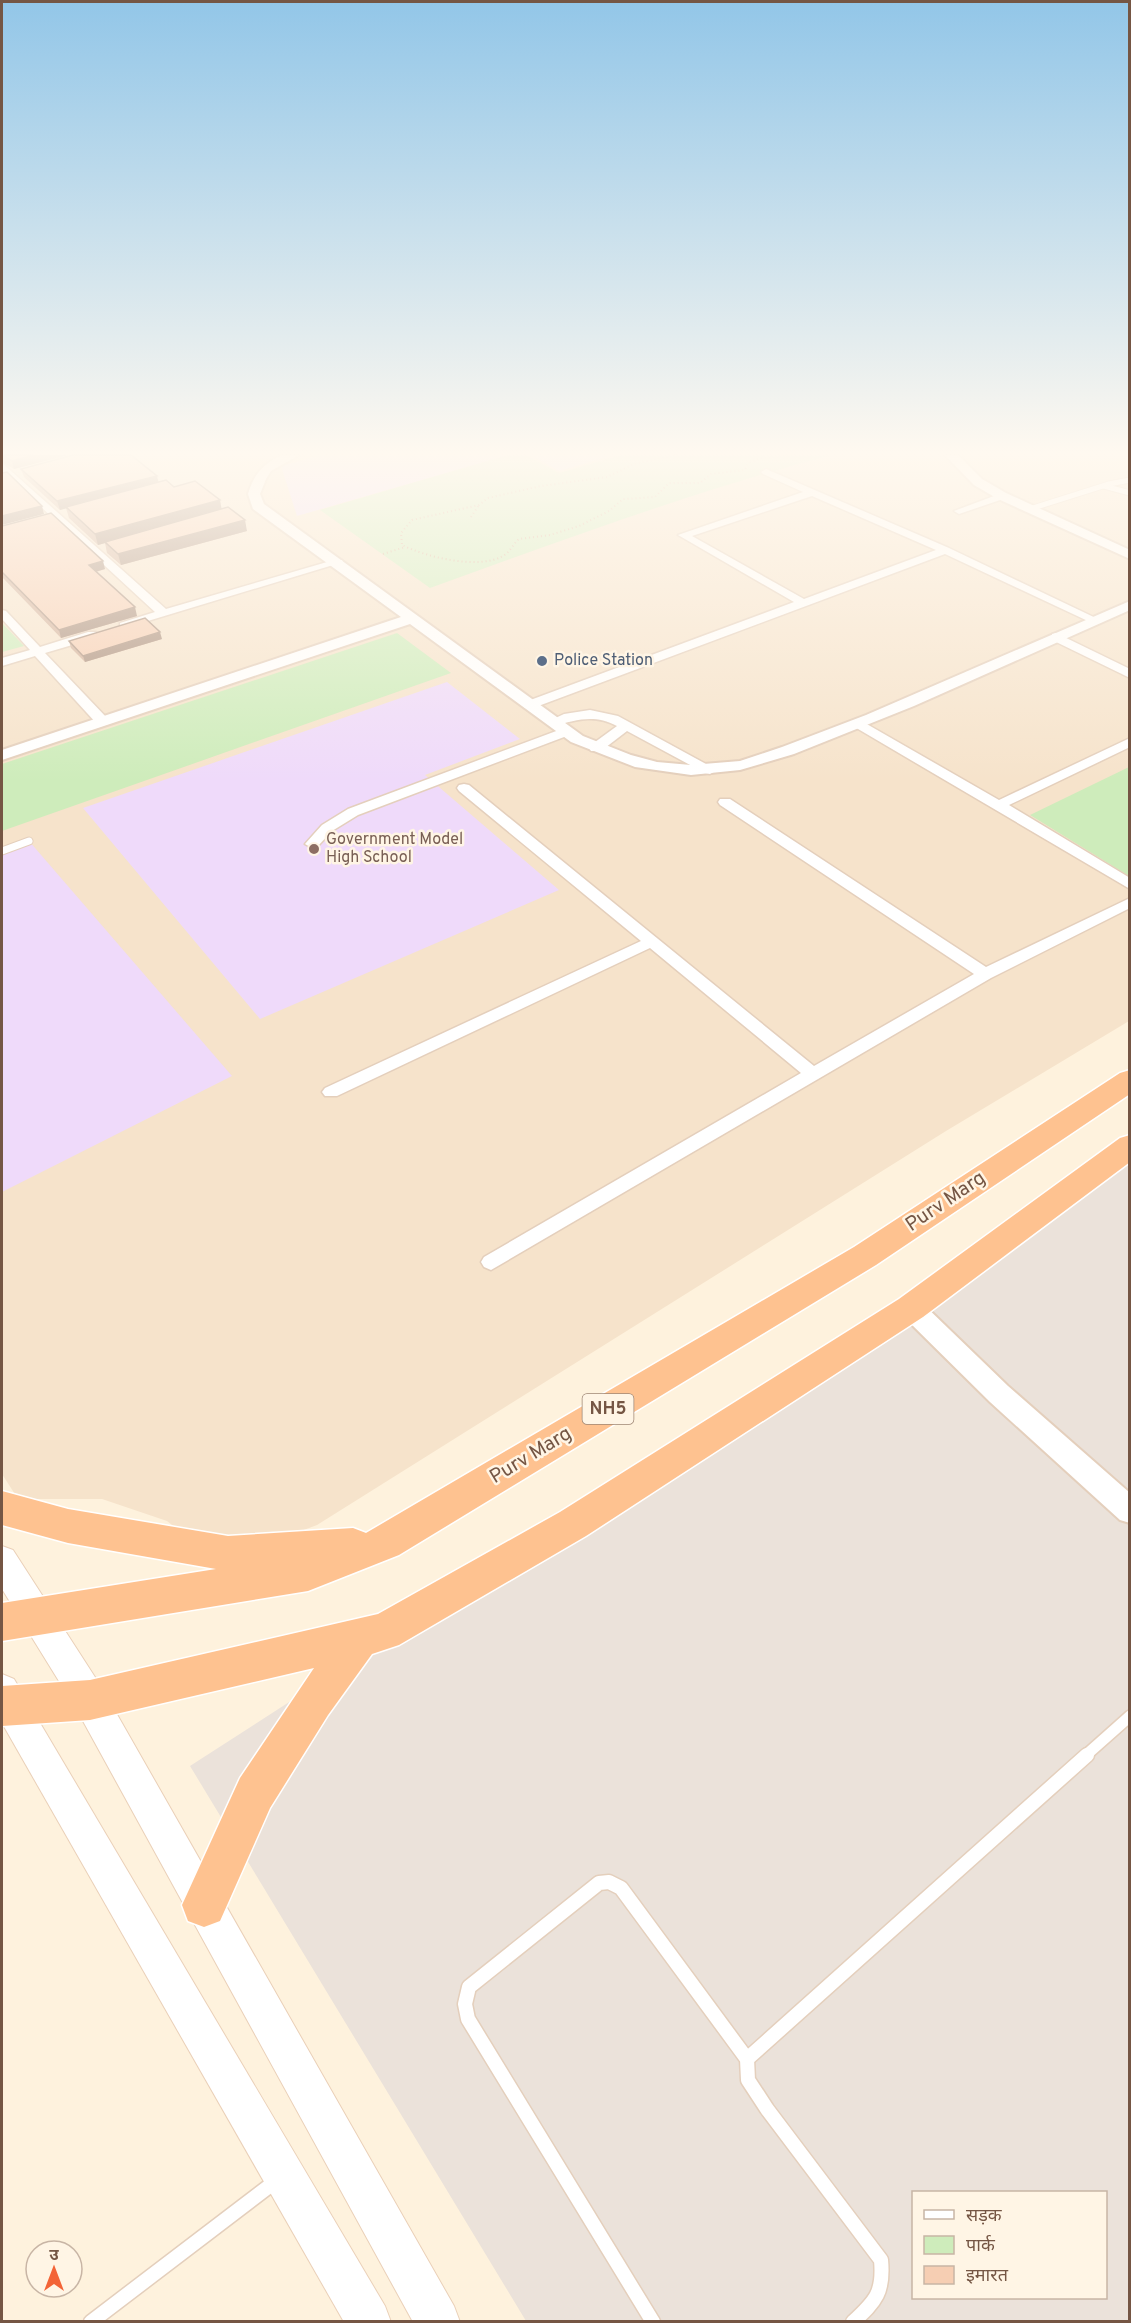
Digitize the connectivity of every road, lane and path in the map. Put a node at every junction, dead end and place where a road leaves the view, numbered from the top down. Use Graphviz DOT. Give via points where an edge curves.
graph roads {
  1 [pos="114,563"];
  2 [pos="333,563"];
  3 [pos="340,563"];
  4 [pos="733,563"];
  5 [pos="909,563"];
  6 [pos="974,563"];
  7 [pos="803,603"];
  8 [pos="1130,605"];
  9 [pos="2,613"];
  10 [pos="163,613"];
  11 [pos="414,618"];
  12 [pos="1094,620"];
  13 [pos="1056,638"];
  14 [pos="37,651"];
  15 [pos="2,662"];
  16 [pos="1130,674"];
  17 [pos="529,705"];
  18 [pos="102,721"];
  19 [pos="858,723"];
  20 [pos="560,726"];
  21 [pos="626,726"];
  22 [pos="1130,742"];
  23 [pos="596,748"];
  24 [pos="2,755"];
  25 [pos="710,770"];
  26 [pos="464,788"];
  27 [pos="725,802"];
  28 [pos="999,805"];
  29 [pos="29,842"];
  30 [pos="312,844"];
  31 [pos="2,851"];
  32 [pos="1130,885"];
  33 [pos="1130,902"];
  34 [pos="653,941"];
  35 [pos="985,974"];
  36 [pos="813,1074"];
  37 [pos="1130,1080"];
  38 [pos="331,1092"];
  39 [pos="1130,1146"];
  40 [pos="491,1262"];
  41 [pos="911,1308"];
  42 [pos="2,1508"];
  43 [pos="1130,1511"];
  44 [pos="386,1542"];
  45 [pos="2,1561"];
  46 [pos="20,1620"];
  47 [pos="360,1638"];
  48 [pos="90,1700"];
  49 [pos="4,1701"];
  50 [pos="1130,1716"];
  51 [pos="204,1905"];
  52 [pos="747,2059"];
  53 [pos="284,2175"];
  54 [pos="91,2322"];
  55 [pos="369,2322"];
  56 [pos="438,2322"];
  57 [pos="653,2322"];
  58 [pos="853,2322"];
  1 -- 10 [label="street"];
  2 -- 10 [label="street"];
  3 -- 11 [label="street"];
  4 -- 7 [label="street"];
  5 -- 7 [label="street"];
  6 -- 12 [label="street"];
  7 -- 17 [label="street"];
  8 -- 12 [label="street"];
  9 -- 14 [label="street"];
  10 -- 14 [label="street"];
  11 -- 17 [label="street"];
  11 -- 18 [label="street"];
  12 -- 13 [label="street"];
  13 -- 16 [label="street"];
  13 -- 19 [label="street"];
  14 -- 15 [label="street"];
  14 -- 18 [label="street"];
  17 -- 20 [label="street"];
  18 -- 24 [label="street"];
  19 -- 25 [label="street" via="762,760"];
  19 -- 28 [label="street"];
  20 -- 21 [label="street" via="580,713 598,714"];
  20 -- 23 [label="street"];
  20 -- 30 [label="street" via="353,812 327,828"];
  21 -- 23 [label="street"];
  21 -- 25 [label="street"];
  22 -- 28 [label="street"];
  23 -- 25 [label="street" via="650,766"];
  26 -- 34 [label="street"];
  27 -- 35 [label="street"];
  28 -- 32 [label="street"];
  29 -- 31 [label="lane"];
  33 -- 35 [label="street"];
  34 -- 36 [label="street"];
  34 -- 38 [label="street"];
  35 -- 36 [label="street"];
  36 -- 40 [label="street"];
  37 -- 44 [label="highway, Purv Marg / NH5" via="865,1256"];
  39 -- 41 [label="highway"];
  41 -- 43 [label="street" via="999,1394"];
  41 -- 47 [label="highway" via="573,1524 385,1632"];
  42 -- 44 [label="highway" via="68,1526 228,1554"];
  44 -- 46 [label="highway, Purv Marg / NH5" via="308,1573"];
  45 -- 46 [label="main road"];
  46 -- 48 [label="main road"];
  47 -- 48 [label="highway"];
  47 -- 51 [label="highway" via="255,1793"];
  48 -- 49 [label="highway"];
  48 -- 51 [label="main road"];
  49 -- 53 [label="main road" via="41,1755"];
  50 -- 52 [label="lane"];
  51 -- 56 [label="main road"];
  52 -- 57 [label="lane" via="621,1888 609,1882 599,1883 469,1988 465,2004 468,2019"];
  52 -- 58 [label="lane" via="748,2080 760,2100 880,2260 884,2282 876,2300"];
  53 -- 54 [label="lane"];
  53 -- 55 [label="main road"];
}
